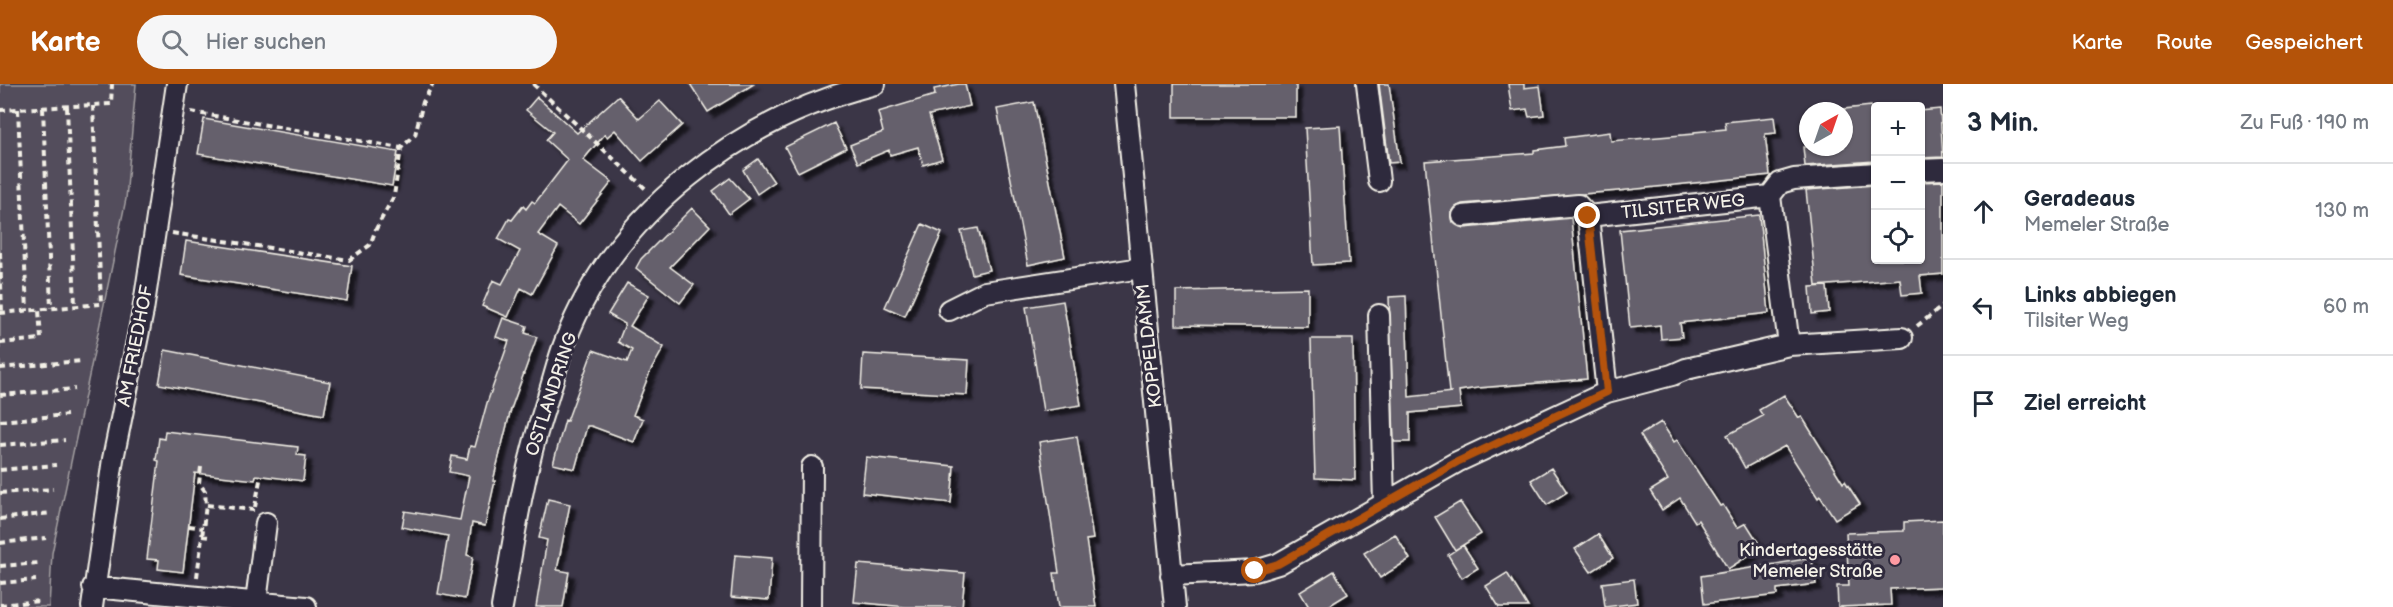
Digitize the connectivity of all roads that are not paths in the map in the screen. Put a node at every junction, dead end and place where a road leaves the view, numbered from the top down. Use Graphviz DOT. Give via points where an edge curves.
graph roads {
  1 [pos="177,84"];
  2 [pos="875,84"];
  3 [pos="1124,84"];
  4 [pos="1367,84"];
  5 [pos="1943,168"];
  6 [pos="1925,170"];
  7 [pos="1871,172"];
  8 [pos="1379,181"];
  9 [pos="1770,196"];
  10 [pos="1463,216"];
  11 [pos="1588,216"];
  12 [pos="1141,268"];
  13 [pos="949,310"];
  14 [pos="1378,315"];
  15 [pos="1902,338"];
  16 [pos="1789,345"];
  17 [pos="1607,392"];
  18 [pos="812,467"];
  19 [pos="1384,504"];
  20 [pos="260,517"];
  21 [pos="1171,575"];
  22 [pos="93,587"];
  23 [pos="256,602"];
  24 [pos="92,607"];
  25 [pos="306,607"];
  26 [pos="502,607"];
  27 [pos="811,607"];
  28 [pos="1175,607"];
  1 -- 22 [label="street, AM FRIEDHOF" via="143,311 113,459"];
  2 -- 26 [label="street, OSTLANDRING" via="815,104 755,132 695,170 658,201 602,268 565,341 531,455"];
  3 -- 12 [label="street, KOPPELDAMM"];
  4 -- 8 [label="street"];
  5 -- 6 [label="street"];
  7 -- 9 [label="street" via="1794,179 1780,183"];
  9 -- 11 [label="street, TILSITER WEG"];
  9 -- 16 [label="street, TILSITER WEG"];
  10 -- 11 [label="street" via="1578,205"];
  11 -- 17 [label="street"];
  12 -- 13 [label="street" via="985,292"];
  12 -- 21 [label="street, KOPPELDAMM"];
  14 -- 19 [label="street"];
  15 -- 16 [label="street"];
  16 -- 17 [label="street" via="1705,363"];
  17 -- 19 [label="street" via="1457,462"];
  18 -- 27 [label="street"];
  19 -- 21 [label="street" via="1278,564 1255,571"];
  20 -- 23 [label="street"];
  21 -- 28 [label="street, KOPPELDAMM"];
  22 -- 23 [label="street"];
  22 -- 24 [label="street, AM FRIEDHOF"];
  23 -- 25 [label="street"];
}
